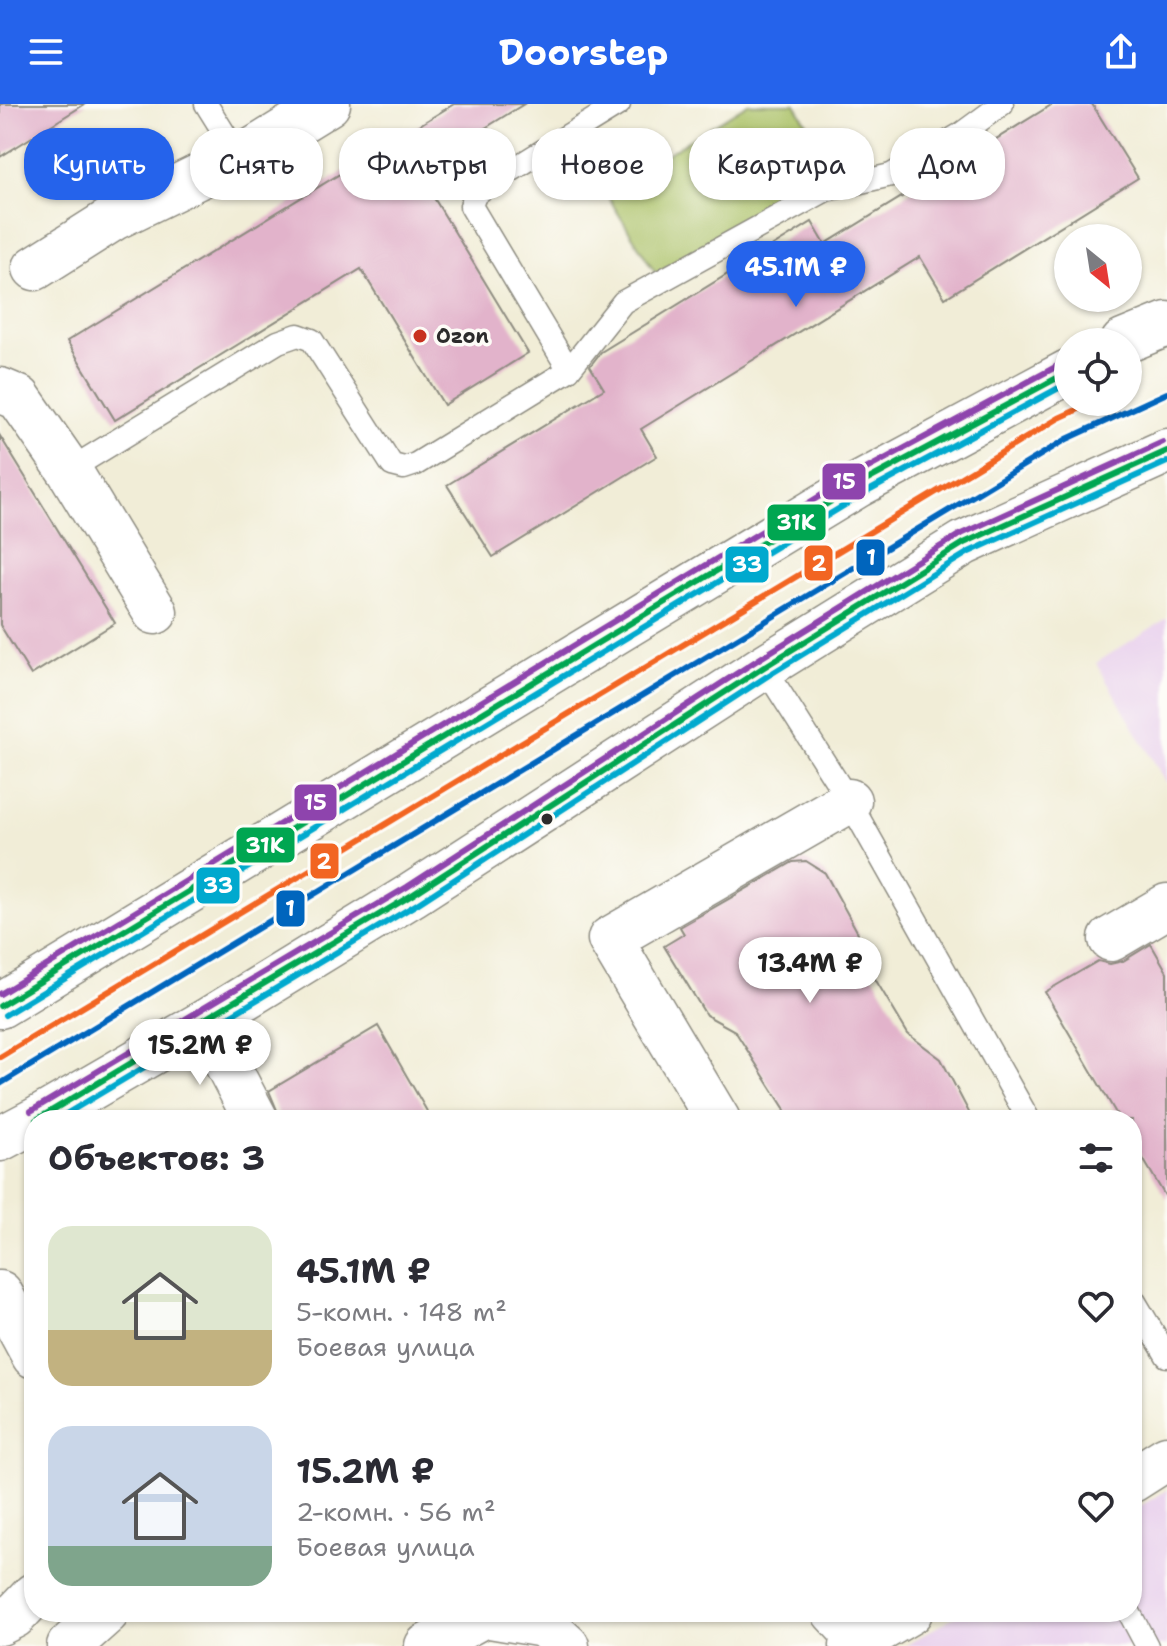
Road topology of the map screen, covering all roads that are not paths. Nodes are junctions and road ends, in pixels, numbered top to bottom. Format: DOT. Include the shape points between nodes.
graph roads {
  1 [pos="206,104"];
  2 [pos="328,104"];
  3 [pos="619,104"];
  4 [pos="1002,104"];
  5 [pos="221,128"];
  6 [pos="288,128"];
  7 [pos="190,181"];
  8 [pos="35,268"];
  9 [pos="1167,324"];
  10 [pos="1142,334"];
  11 [pos="569,370"];
  12 [pos="1054,380"];
  13 [pos="0,390"];
  14 [pos="1167,451"];
  15 [pos="69,470"];
  16 [pos="155,612"];
  17 [pos="764,667"];
  18 [pos="849,801"];
  19 [pos="1167,906"];
  20 [pos="1111,939"];
  21 [pos="0,1006"];
  22 [pos="205,1022"];
  23 [pos="54,1110"];
  24 [pos="251,1110"];
  25 [pos="712,1110"];
  26 [pos="1023,1110"];
  27 [pos="24,1127"];
  28 [pos="0,1139"];
  29 [pos="0,1293"];
  30 [pos="1142,1314"];
  31 [pos="24,1337"];
  32 [pos="1167,1356"];
  33 [pos="1167,1458"];
  34 [pos="1142,1474"];
  35 [pos="24,1606"];
  36 [pos="96,1622"];
  37 [pos="471,1622"];
  38 [pos="526,1622"];
  39 [pos="881,1622"];
  40 [pos="1134,1622"];
  41 [pos="0,1623"];
  42 [pos="849,1633"];
  43 [pos="69,1646"];
  44 [pos="427,1646"];
  45 [pos="567,1646"];
  46 [pos="1147,1646"];
  1 -- 5 [label="lane"];
  2 -- 6 [label="main road"];
  3 -- 11 [label="lane" via="486,186 471,206"];
  4 -- 11 [label="lane" via="891,175 826,190 623,302"];
  7 -- 8 [label="main road" via="114,218"];
  9 -- 10 [label="main road"];
  11 -- 15 [label="lane" via="404,468 385,457 312,340 298,335 278,342"];
  12 -- 21 [label="main road" via="858,485"];
  13 -- 15 [label="main road" via="19,398"];
  14 -- 17 [label="main road" via="964,543"];
  15 -- 16 [label="main road"];
  17 -- 18 [label="lane"];
  17 -- 22 [label="main road"];
  18 -- 25 [label="main road" via="610,939"];
  18 -- 26 [label="lane"];
  19 -- 20 [label="main road"];
  22 -- 23 [label="main road"];
  22 -- 24 [label="main road"];
  27 -- 28 [label="main road"];
  29 -- 31 [label="main road"];
  30 -- 32 [label="lane"];
  33 -- 34 [label="main road"];
  35 -- 41 [label="main road"];
  36 -- 43 [label="main road"];
  37 -- 44 [label="main road"];
  38 -- 45 [label="main road" via="544,1625"];
  39 -- 42 [label="main road"];
  40 -- 46 [label="lane"];
}
